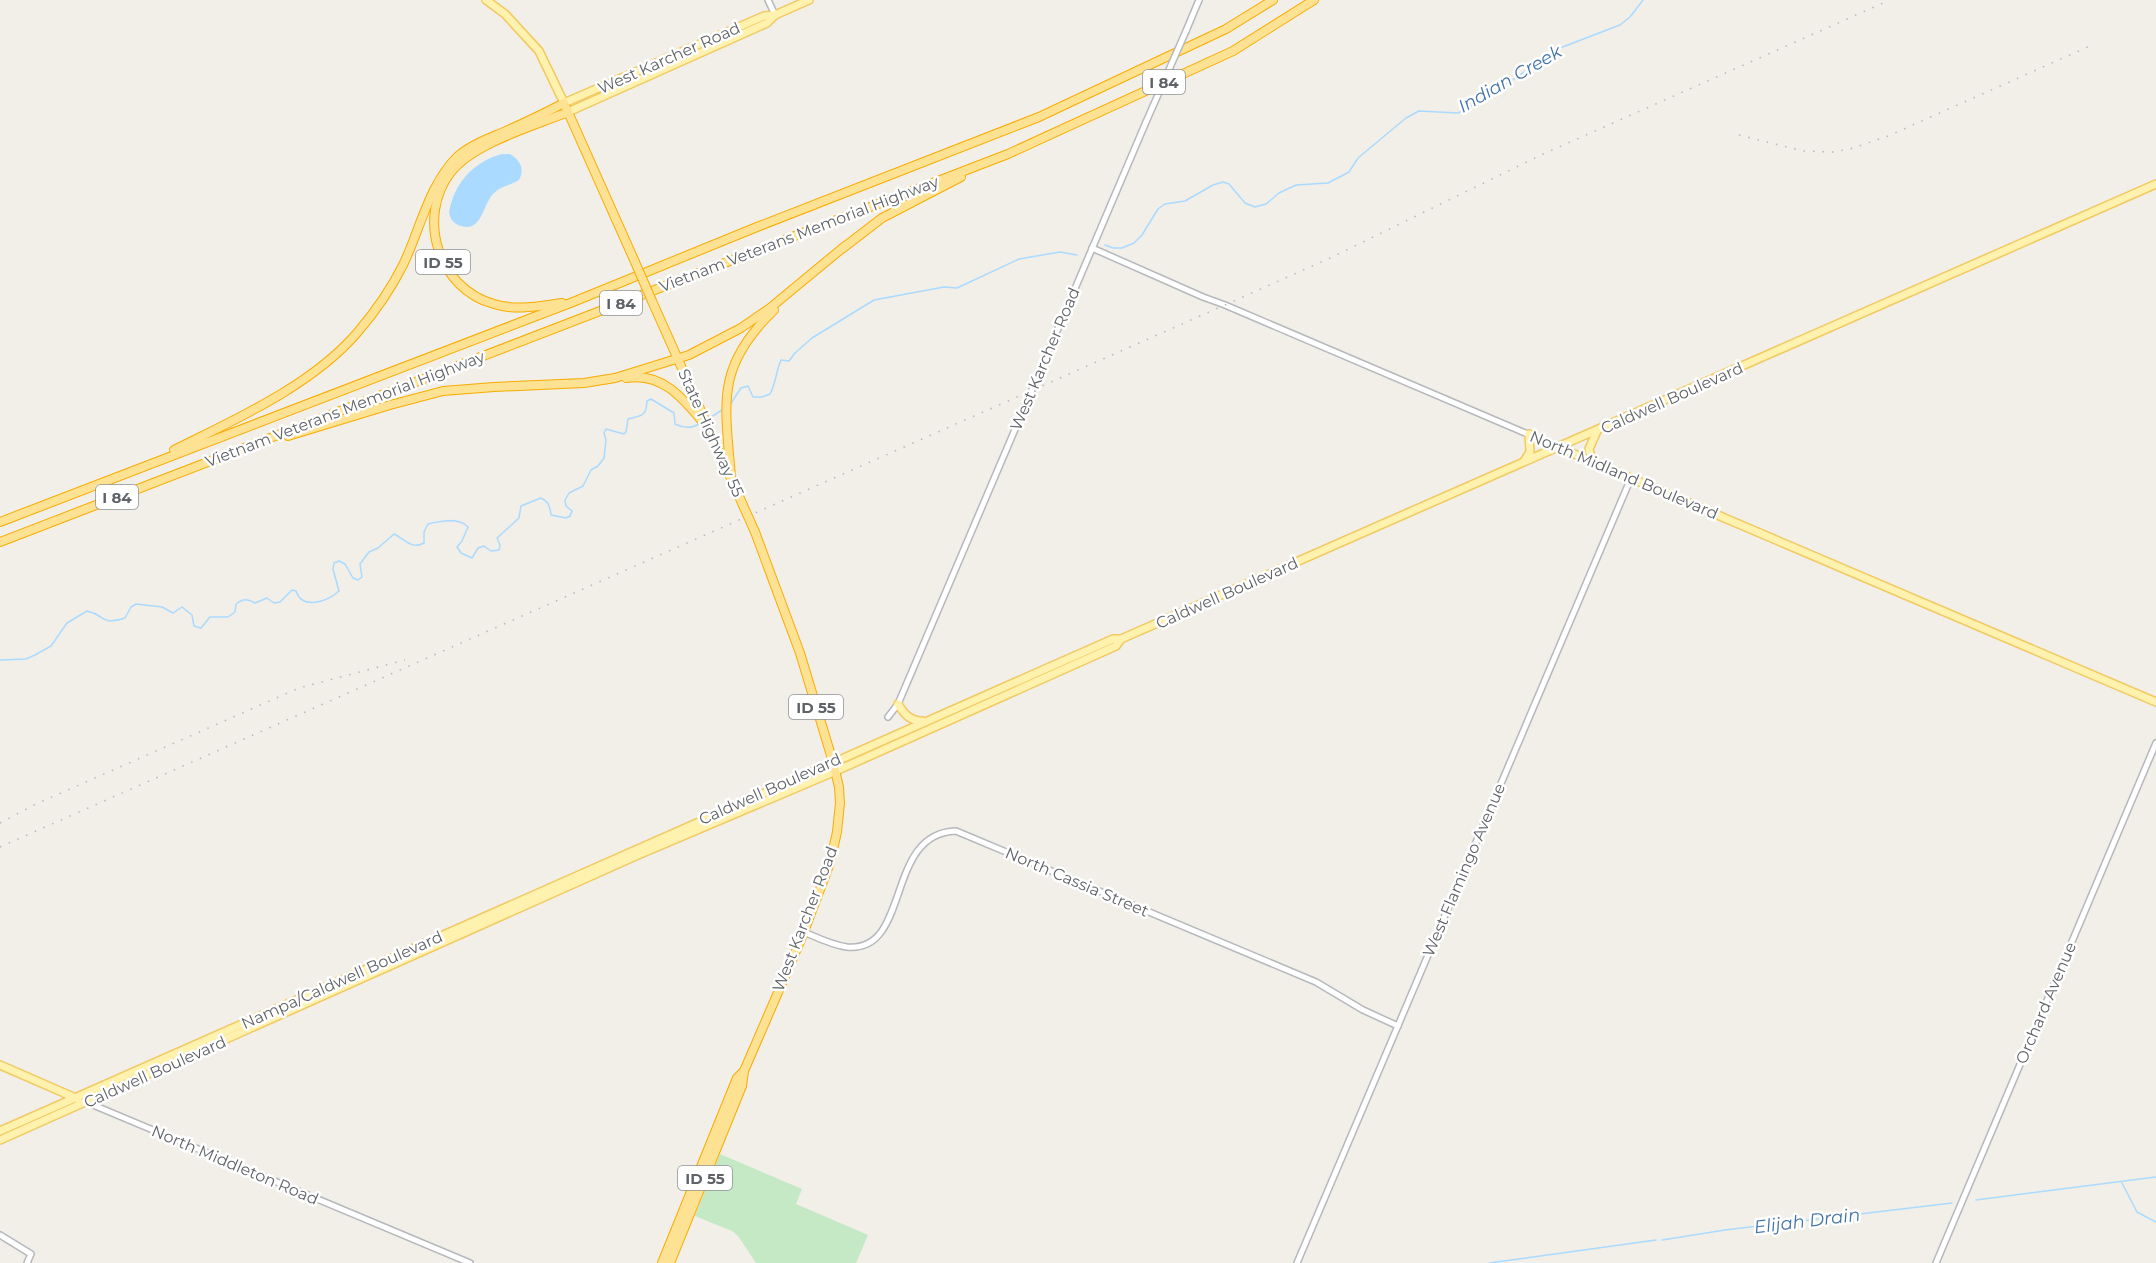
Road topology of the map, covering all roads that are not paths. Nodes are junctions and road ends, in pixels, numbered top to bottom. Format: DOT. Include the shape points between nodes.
graph roads {
  1 [pos="486,0"];
  2 [pos="768,0"];
  3 [pos="809,0"];
  4 [pos="1198,0"];
  5 [pos="1273,0"];
  6 [pos="1314,0"];
  7 [pos="775,15"];
  8 [pos="694,47"];
  9 [pos="661,70"];
  10 [pos="564,104"];
  11 [pos="568,112"];
  12 [pos="1008,154"];
  13 [pos="2156,184"];
  14 [pos="845,246"];
  15 [pos="1092,249"];
  16 [pos="573,302"];
  17 [pos="677,358"];
  18 [pos="523,386"];
  19 [pos="708,429"];
  20 [pos="1597,431"];
  21 [pos="1529,434"];
  22 [pos="1558,447"];
  23 [pos="235,452"];
  24 [pos="1592,461"];
  25 [pos="1524,462"];
  26 [pos="138,468"];
  27 [pos="730,477"];
  28 [pos="1631,478"];
  29 [pos="0,522"];
  30 [pos="0,542"];
  31 [pos="1121,639"];
  32 [pos="2156,702"];
  33 [pos="898,704"];
  34 [pos="888,717"];
  35 [pos="928,721"];
  36 [pos="2156,743"];
  37 [pos="833,762"];
  38 [pos="836,771"];
  39 [pos="685,830"];
  40 [pos="804,932"];
  41 [pos="342,988"];
  42 [pos="1398,1026"];
  43 [pos="0,1065"];
  44 [pos="744,1071"];
  45 [pos="76,1098"];
  46 [pos="86,1102"];
  47 [pos="0,1131"];
  48 [pos="0,1140"];
  49 [pos="0,1235"];
  50 [pos="27,1263"];
  51 [pos="470,1263"];
  52 [pos="662,1263"];
  53 [pos="670,1263"];
  54 [pos="1297,1263"];
  55 [pos="1936,1263"];
  1 -- 10 [label="main road" via="505,14 539,51"];
  2 -- 7 [label="street"];
  3 -- 7 [label="main road, West Karcher Road"];
  4 -- 15 [label="street, West Karcher Road, bridge"];
  5 -- 16 [label="highway, Vietnam Veterans Memorial Highway / I 84" via="1226,29 1039,117"];
  6 -- 12 [label="highway, Vietnam Veterans Memorial Highway / I 84" via="1233,51"];
  7 -- 8 [label="main road, West Karcher Road" via="764,16"];
  7 -- 9 [label="main road, West Karcher Road" via="767,23"];
  8 -- 9 [label="main road"];
  8 -- 10 [label="main road, West Karcher Road"];
  9 -- 11 [label="main road, West Karcher Road"];
  10 -- 11 [label="highway"];
  10 -- 26 [label="highway" via="475,144 458,156 440,180 403,266 385,297 325,364 230,422"];
  11 -- 16 [label="highway, ID 55" via="479,149 463,160 444,184 434,219 436,244 446,268 479,298 519,308"];
  11 -- 17 [label="highway, State Highway 55 / ID 55, bridge"];
  12 -- 14 [label="highway, ID 55" via="923,195"];
  12 -- 23 [label="highway, Vietnam Veterans Memorial Highway / I 84"];
  13 -- 20 [label="main road, Caldwell Boulevard"];
  14 -- 17 [label="highway" via="741,328"];
  14 -- 27 [label="highway, ID 55" via="756,329 733,366 725,404"];
  15 -- 21 [label="street, North Midland Boulevard"];
  15 -- 33 [label="street, West Karcher Road"];
  16 -- 26 [label="highway, I 84"];
  17 -- 18 [label="highway" via="615,378"];
  17 -- 19 [label="highway, State Highway 55 / ID 55"];
  18 -- 19 [label="highway" via="584,385 630,377 656,380 678,393"];
  18 -- 23 [label="highway" via="443,391"];
  19 -- 27 [label="highway, State Highway 55 / ID 55"];
  20 -- 22 [label="main road, Caldwell Boulevard"];
  20 -- 24 [label="main road" via="1589,445"];
  21 -- 22 [label="street, North Midland Boulevard"];
  21 -- 25 [label="main road" via="1530,453"];
  22 -- 24 [label="main road, North Midland Boulevard"];
  22 -- 25 [label="main road, Caldwell Boulevard"];
  23 -- 30 [label="highway, Vietnam Veterans Memorial Highway / I 84"];
  24 -- 28 [label="main road, North Midland Boulevard"];
  25 -- 31 [label="main road, Caldwell Boulevard"];
  26 -- 29 [label="highway, I 84"];
  27 -- 37 [label="highway, State Highway 55 / ID 55, bridge" via="800,653"];
  28 -- 32 [label="main road, North Midland Boulevard"];
  28 -- 42 [label="street, West Flamingo Avenue"];
  31 -- 35 [label="main road, Caldwell Boulevard" via="1113,639"];
  31 -- 38 [label="main road, Caldwell Boulevard" via="1116,646"];
  33 -- 34 [label="street, West Karcher Road"];
  33 -- 35 [label="main road" via="915,721"];
  35 -- 37 [label="main road, Caldwell Boulevard"];
  36 -- 55 [label="street, Orchard Avenue"];
  37 -- 38 [label="highway, West Karcher Road / ID 55"];
  37 -- 39 [label="main road, Caldwell Boulevard"];
  38 -- 39 [label="main road, Caldwell Boulevard"];
  38 -- 40 [label="highway, West Karcher Road / ID 55" via="840,803 837,832 830,863"];
  39 -- 41 [label="main road, Nampa/Caldwell Boulevard"];
  39 -- 45 [label="main road, Nampa/Caldwell Boulevard"];
  40 -- 42 [label="street, North Cassia Street" via="849,947 870,942 886,924 919,848 932,836 957,831 1316,982"];
  40 -- 44 [label="highway, West Karcher Road / ID 55"];
  41 -- 46 [label="main road, Caldwell Boulevard"];
  42 -- 54 [label="street, West Flamingo Avenue"];
  43 -- 45 [label="main road, North Middleton Road"];
  44 -- 52 [label="highway, West Karcher Road / ID 55" via="737,1078"];
  44 -- 53 [label="highway, West Karcher Road / ID 55" via="740,1092"];
  45 -- 46 [label="main road, North Middleton Road"];
  45 -- 47 [label="main road, Nampa/Caldwell Boulevard"];
  46 -- 48 [label="main road, Caldwell Boulevard"];
  46 -- 51 [label="street, North Middleton Road"];
  49 -- 50 [label="street" via="31,1254"];
}
